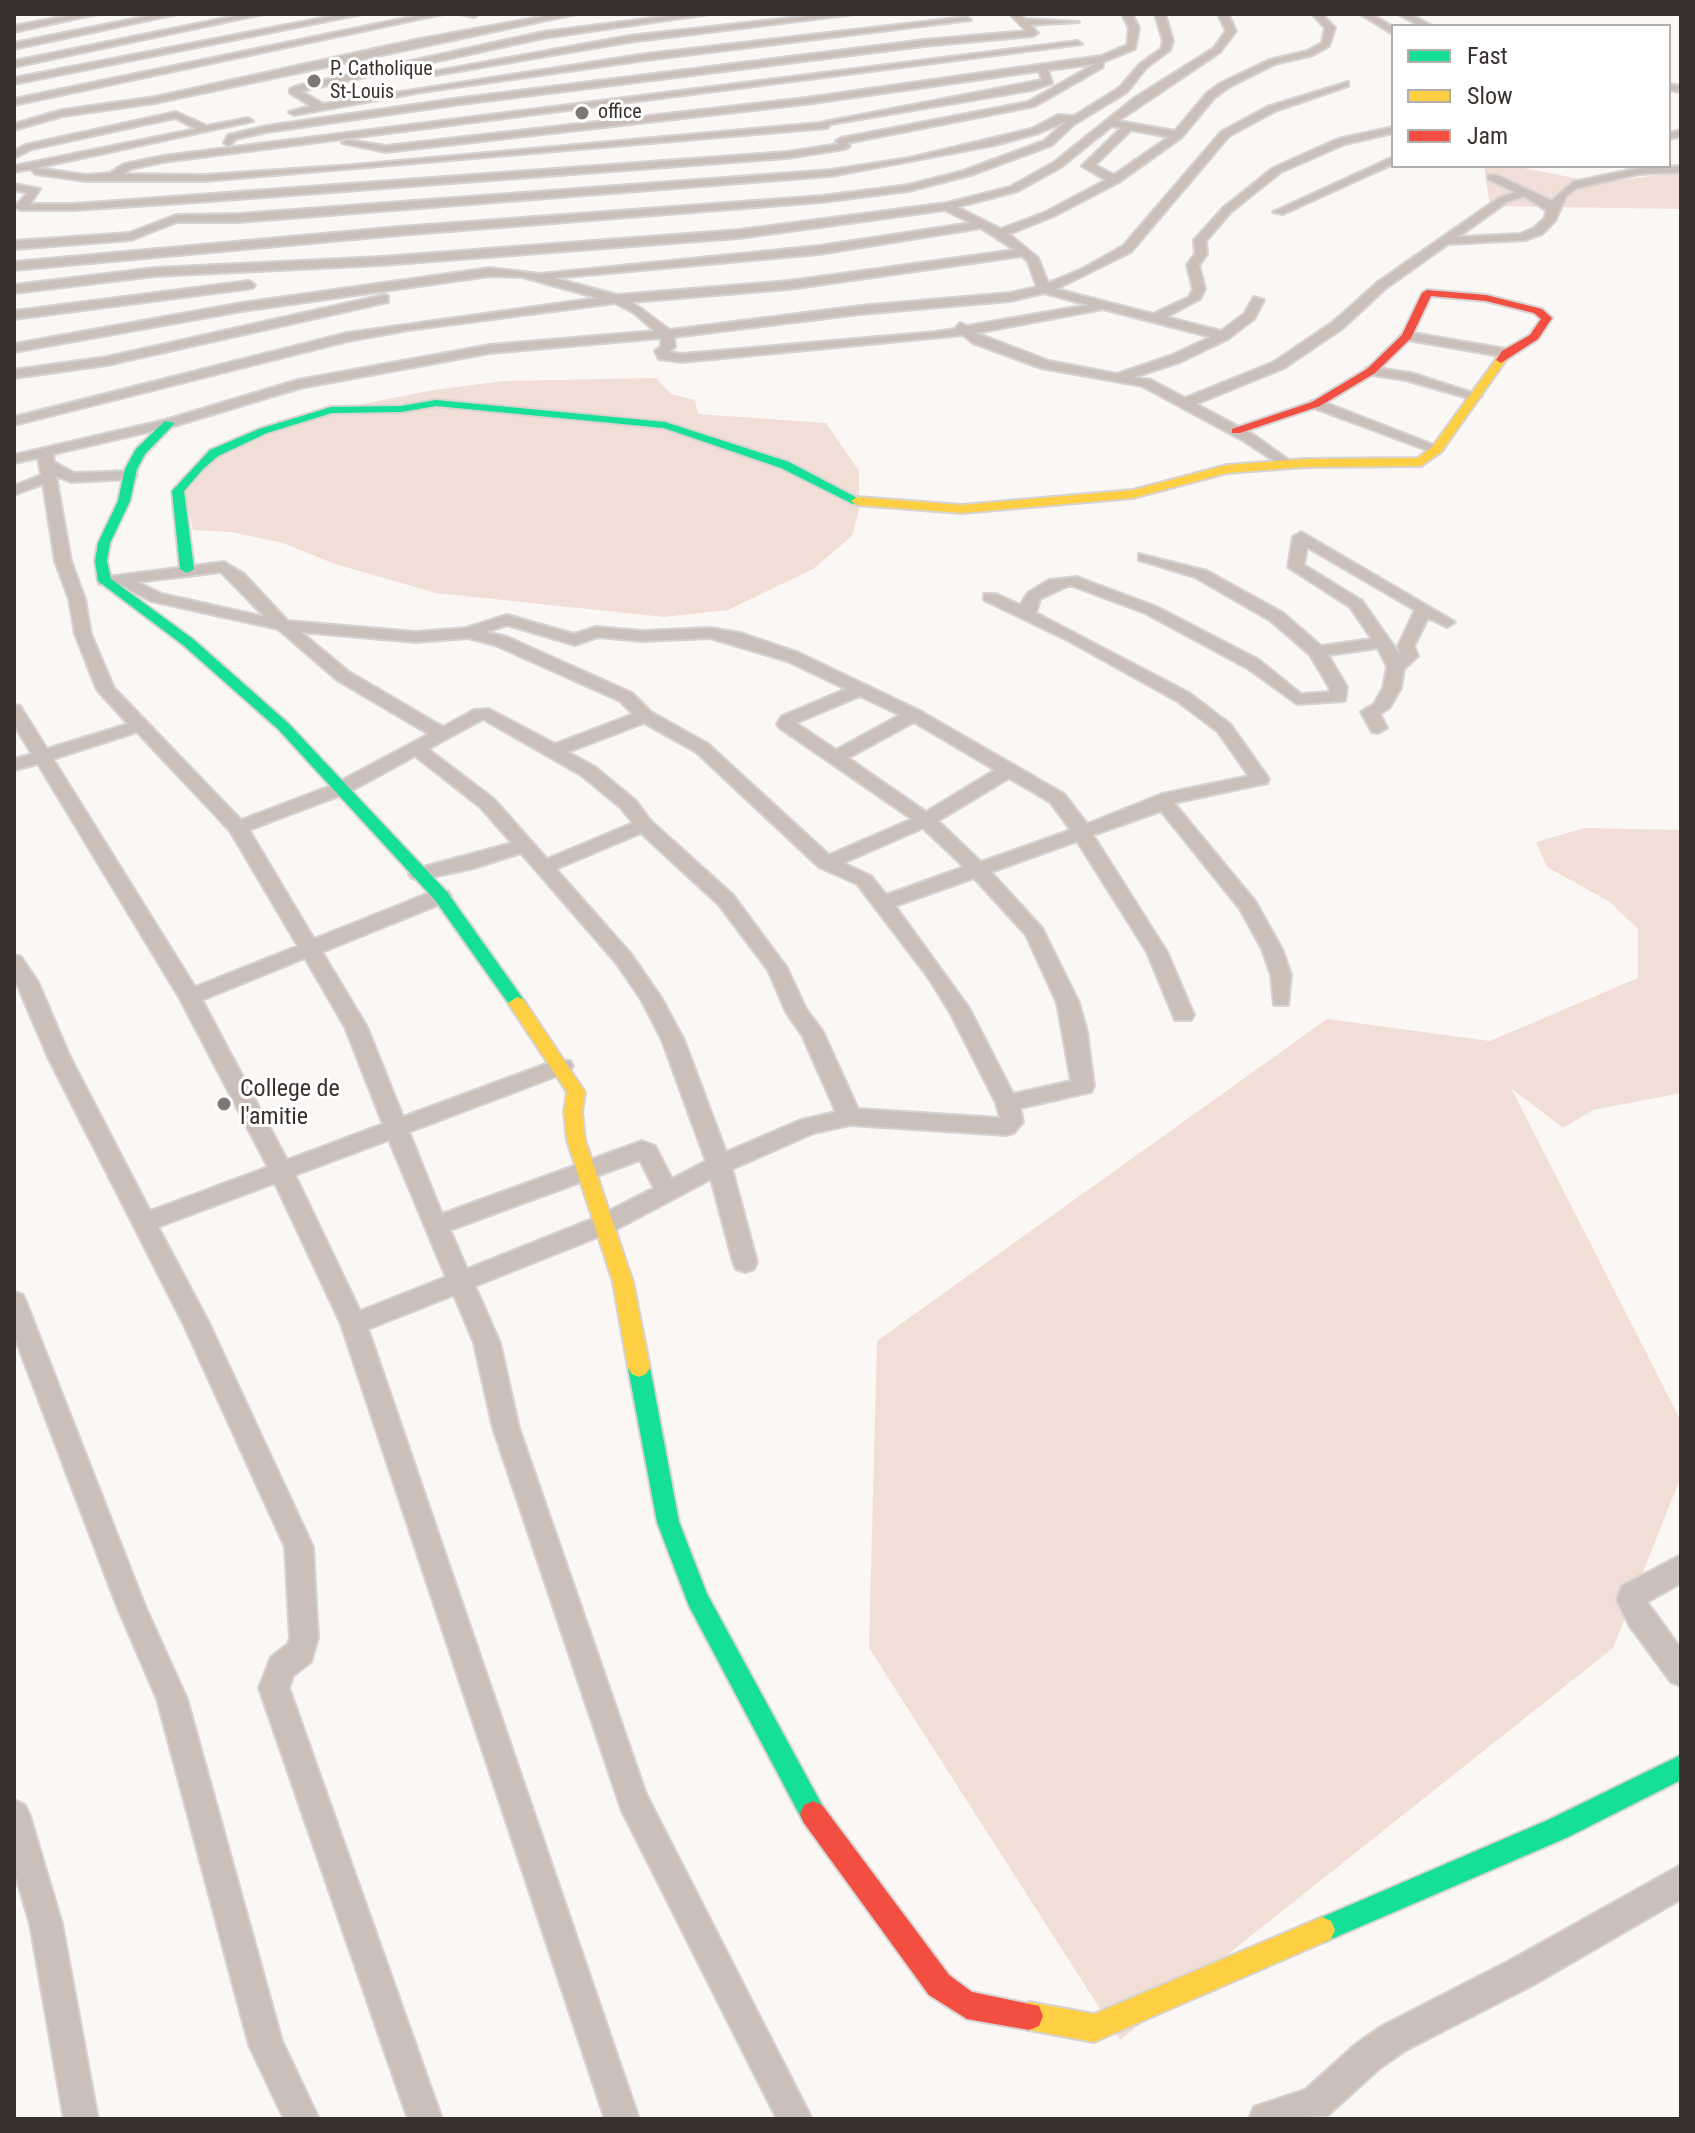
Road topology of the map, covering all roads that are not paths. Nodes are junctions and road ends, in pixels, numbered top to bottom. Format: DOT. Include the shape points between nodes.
graph roads {
  1 [pos="92,14"];
  2 [pos="172,14"];
  3 [pos="258,14"];
  4 [pos="357,14"];
  5 [pos="438,14"];
  6 [pos="465,14"];
  7 [pos="474,14"];
  8 [pos="571,14"];
  9 [pos="705,14"];
  10 [pos="735,14"];
  11 [pos="850,14"];
  12 [pos="1223,14"];
  13 [pos="1317,14"];
  14 [pos="1365,14"];
  15 [pos="1403,14"];
  16 [pos="550,16"];
  17 [pos="1124,16"];
  18 [pos="963,17"];
  19 [pos="1018,18"];
  20 [pos="1073,18"];
  21 [pos="1163,19"];
  22 [pos="880,21"];
  23 [pos="398,24"];
  24 [pos="1423,24"];
  25 [pos="749,27"];
  26 [pos="284,28"];
  27 [pos="891,28"];
  28 [pos="14,29"];
  29 [pos="1391,30"];
  30 [pos="56,38"];
  31 [pos="983,38"];
  32 [pos="307,41"];
  33 [pos="429,41"];
  34 [pos="210,42"];
  35 [pos="764,43"];
  36 [pos="14,46"];
  37 [pos="585,47"];
  38 [pos="80,49"];
  39 [pos="884,52"];
  40 [pos="1079,52"];
  41 [pos="248,53"];
  42 [pos="338,60"];
  43 [pos="1097,60"];
  44 [pos="17,61"];
  45 [pos="779,61"];
  46 [pos="604,64"];
  47 [pos="894,67"];
  48 [pos="1041,67"];
  49 [pos="353,76"];
  50 [pos="794,80"];
  51 [pos="14,81"];
  52 [pos="1344,84"];
  53 [pos="589,86"];
  54 [pos="155,100"];
  55 [pos="806,101"];
  56 [pos="1037,101"];
  57 [pos="14,102"];
  58 [pos="598,103"];
  59 [pos="321,107"];
  60 [pos="413,109"];
  61 [pos="176,115"];
  62 [pos="1078,120"];
  63 [pos="1110,123"];
  64 [pos="826,124"];
  65 [pos="1129,126"];
  66 [pos="14,127"];
  67 [pos="421,127"];
  68 [pos="205,129"];
  69 [pos="1391,130"];
  70 [pos="1178,135"];
  71 [pos="331,138"];
  72 [pos="14,144"];
  73 [pos="843,144"];
  74 [pos="29,147"];
  75 [pos="876,148"];
  76 [pos="386,149"];
  77 [pos="234,150"];
  78 [pos="211,153"];
  79 [pos="14,155"];
  80 [pos="1391,161"];
  81 [pos="388,165"];
  82 [pos="353,168"];
  83 [pos="1647,168"];
  84 [pos="14,169"];
  85 [pos="868,169"];
  86 [pos="1681,169"];
  87 [pos="1639,171"];
  88 [pos="115,176"];
  89 [pos="1492,177"];
  90 [pos="204,178"];
  91 [pos="1115,180"];
  92 [pos="356,186"];
  93 [pos="14,187"];
  94 [pos="1525,192"];
  95 [pos="198,199"];
  96 [pos="947,206"];
  97 [pos="366,209"];
  98 [pos="1552,210"];
  99 [pos="1279,212"];
  100 [pos="300,213"];
  101 [pos="176,219"];
  102 [pos="194,220"];
  103 [pos="984,224"];
  104 [pos="399,231"];
  105 [pos="14,232"];
  106 [pos="1000,233"];
  107 [pos="131,236"];
  108 [pos="14,245"];
  109 [pos="1441,245"];
  110 [pos="192,250"];
  111 [pos="498,251"];
  112 [pos="1025,252"];
  113 [pos="63,263"];
  114 [pos="14,266"];
  115 [pos="155,272"];
  116 [pos="536,276"];
  117 [pos="249,285"];
  118 [pos="14,289"];
  119 [pos="1045,289"];
  120 [pos="617,299"];
  121 [pos="1258,300"];
  122 [pos="1101,306"];
  123 [pos="919,307"];
  124 [pos="14,315"];
  125 [pos="1153,319"];
  126 [pos="161,322"];
  127 [pos="967,330"];
  128 [pos="100,334"];
  129 [pos="667,334"];
  130 [pos="1223,336"];
  131 [pos="1407,336"];
  132 [pos="919,337"];
  133 [pos="176,344"];
  134 [pos="14,348"];
  135 [pos="1506,353"];
  136 [pos="69,368"];
  137 [pos="1371,371"];
  138 [pos="14,374"];
  139 [pos="1114,377"];
  140 [pos="1475,396"];
  141 [pos="1186,403"];
  142 [pos="1316,404"];
  143 [pos="14,421"];
  144 [pos="169,423"];
  145 [pos="1236,431"];
  146 [pos="1437,449"];
  147 [pos="14,459"];
  148 [pos="1285,464"];
  149 [pos="47,471"];
  150 [pos="130,475"];
  151 [pos="14,492"];
  152 [pos="1145,557"];
  153 [pos="187,569"];
  154 [pos="114,580"];
  155 [pos="990,597"];
  156 [pos="1423,611"];
  157 [pos="1028,614"];
  158 [pos="1447,622"];
  159 [pos="285,626"];
  160 [pos="468,633"];
  161 [pos="557,633"];
  162 [pos="1383,642"];
  163 [pos="1317,652"];
  164 [pos="524,653"];
  165 [pos="1396,667"];
  166 [pos="862,689"];
  167 [pos="14,710"];
  168 [pos="914,715"];
  169 [pos="645,716"];
  170 [pos="139,726"];
  171 [pos="1378,728"];
  172 [pos="442,734"];
  173 [pos="417,749"];
  174 [pos="556,750"];
  175 [pos="838,756"];
  176 [pos="42,757"];
  177 [pos="14,765"];
  178 [pos="1010,769"];
  179 [pos="340,789"];
  180 [pos="1164,802"];
  181 [pos="926,820"];
  182 [pos="644,825"];
  183 [pos="238,828"];
  184 [pos="1082,832"];
  185 [pos="523,846"];
  186 [pos="826,863"];
  187 [pos="544,867"];
  188 [pos="977,869"];
  189 [pos="419,874"];
  190 [pos="441,896"];
  191 [pos="883,903"];
  192 [pos="313,950"];
  193 [pos="14,962"];
  194 [pos="190,997"];
  195 [pos="1281,1000"];
  196 [pos="1183,1015"];
  197 [pos="562,1066"];
  198 [pos="1007,1103"];
  199 [pos="850,1117"];
  200 [pos="396,1126"];
  201 [pos="719,1165"];
  202 [pos="585,1171"];
  203 [pos="282,1172"];
  204 [pos="667,1191"];
  205 [pos="145,1222"];
  206 [pos="605,1224"];
  207 [pos="435,1226"];
  208 [pos="745,1262"];
  209 [pos="462,1282"];
  210 [pos="14,1302"];
  211 [pos="354,1324"];
  212 [pos="1681,1568"];
  213 [pos="1681,1672"];
  214 [pos="1681,1767"];
  215 [pos="14,1816"];
  216 [pos="1681,1881"];
  217 [pos="81,2119"];
  218 [pos="302,2119"];
  219 [pos="425,2119"];
  220 [pos="622,2119"];
  221 [pos="795,2119"];
  222 [pos="1266,2119"];
  1 -- 28 [label="street"];
  2 -- 30 [label="street"];
  3 -- 38 [label="street"];
  4 -- 26 [label="street"];
  5 -- 23 [label="street"];
  6 -- 7 [label="street"];
  8 -- 16 [label="street"];
  9 -- 49 [label="street" via="543,35"];
  10 -- 25 [label="street"];
  11 -- 25 [label="street"];
  12 -- 63 [label="street" via="1231,31 1217,50"];
  13 -- 70 [label="street" via="1330,28 1326,44 1225,85"];
  14 -- 29 [label="street"];
  15 -- 24 [label="street"];
  16 -- 33 [label="street"];
  17 -- 21 [label="street"];
  17 -- 43 [label="street" via="1134,28 1132,47"];
  18 -- 27 [label="street"];
  18 -- 31 [label="street"];
  19 -- 20 [label="street"];
  19 -- 31 [label="street" via="1033,33"];
  20 -- 40 [label="street"];
  21 -- 62 [label="street" via="1165,50 1123,90"];
  22 -- 27 [label="street"];
  23 -- 32 [label="street"];
  23 -- 33 [label="street"];
  25 -- 35 [label="street"];
  25 -- 37 [label="street"];
  26 -- 32 [label="street"];
  26 -- 34 [label="street"];
  27 -- 35 [label="street"];
  30 -- 36 [label="street"];
  30 -- 38 [label="street"];
  31 -- 39 [label="street"];
  32 -- 41 [label="street"];
  32 -- 42 [label="street"];
  33 -- 42 [label="street"];
  34 -- 41 [label="street"];
  34 -- 51 [label="street"];
  35 -- 45 [label="street"];
  35 -- 46 [label="street"];
  37 -- 46 [label="street"];
  37 -- 49 [label="street" via="366,82"];
  38 -- 44 [label="street"];
  39 -- 45 [label="street"];
  39 -- 47 [label="street"];
  40 -- 43 [label="street"];
  40 -- 47 [label="street"];
  40 -- 48 [label="street"];
  41 -- 57 [label="street"];
  42 -- 54 [label="street"];
  43 -- 56 [label="street" via="1100,65"];
  45 -- 50 [label="street"];
  45 -- 53 [label="street"];
  46 -- 59 [label="street"];
  47 -- 50 [label="street"];
  48 -- 55 [label="street"];
  48 -- 64 [label="street" via="1048,81 1039,85"];
  49 -- 59 [label="street" via="295,90"];
  50 -- 55 [label="street"];
  50 -- 58 [label="street"];
  52 -- 119 [label="street" via="1271,109 1225,134 1127,249"];
  53 -- 58 [label="street" via="587,93"];
  53 -- 60 [label="street"];
  54 -- 61 [label="street"];
  54 -- 66 [label="street" via="62,113"];
  55 -- 64 [label="street"];
  55 -- 76 [label="street"];
  56 -- 73 [label="street"];
  56 -- 75 [label="street" via="1057,109"];
  58 -- 67 [label="street"];
  59 -- 68 [label="street"];
  60 -- 67 [label="street"];
  60 -- 77 [label="street" via="255,132 229,140"];
  61 -- 68 [label="street"];
  61 -- 74 [label="street"];
  62 -- 85 [label="street" via="1062,117 1024,135"];
  62 -- 104 [label="street" via="1046,144 1004,161 894,191"];
  63 -- 65 [label="street"];
  63 -- 96 [label="street" via="1057,165 1014,189"];
  64 -- 73 [label="street"];
  64 -- 81 [label="street"];
  65 -- 70 [label="street"];
  65 -- 91 [label="street" via="1088,166"];
  67 -- 71 [label="street"];
  68 -- 84 [label="street"];
  69 -- 125 [label="street" via="1342,141 1277,170 1227,210 1200,240 1201,254 1193,265 1199,289 1194,299"];
  70 -- 91 [label="street"];
  71 -- 76 [label="street"];
  71 -- 77 [label="street"];
  72 -- 74 [label="street"];
  73 -- 85 [label="street"];
  73 -- 92 [label="street" via="787,155"];
  74 -- 79 [label="street"];
  76 -- 81 [label="street"];
  77 -- 78 [label="street"];
  78 -- 88 [label="street" via="133,164"];
  78 -- 90 [label="street"];
  80 -- 99 [label="street"];
  81 -- 82 [label="street"];
  82 -- 90 [label="street"];
  82 -- 92 [label="street"];
  83 -- 87 [label="street"];
  84 -- 88 [label="street" via="86,178"];
  85 -- 97 [label="street"];
  86 -- 87 [label="street"];
  87 -- 98 [label="street" via="1573,185"];
  88 -- 90 [label="street"];
  89 -- 94 [label="street"];
  90 -- 95 [label="street"];
  91 -- 106 [label="street"];
  92 -- 95 [label="street"];
  92 -- 97 [label="street"];
  93 -- 95 [label="street" via="36,191 20,209"];
  94 -- 98 [label="street"];
  94 -- 109 [label="street" via="1503,200"];
  95 -- 102 [label="street"];
  96 -- 103 [label="street"];
  96 -- 111 [label="street" via="739,234"];
  97 -- 100 [label="street"];
  98 -- 109 [label="street" via="1551,219 1538,231 1521,237 1453,239"];
  100 -- 102 [label="street"];
  100 -- 104 [label="street"];
  101 -- 102 [label="street"];
  101 -- 105 [label="street"];
  101 -- 107 [label="street"];
  102 -- 110 [label="street"];
  103 -- 106 [label="street"];
  103 -- 116 [label="street" via="819,250"];
  104 -- 110 [label="street"];
  104 -- 111 [label="street"];
  106 -- 112 [label="street"];
  107 -- 108 [label="street"];
  107 -- 113 [label="street"];
  109 -- 141 [label="street" via="1279,365"];
  110 -- 113 [label="street"];
  110 -- 115 [label="street" via="186,260"];
  111 -- 115 [label="street"];
  112 -- 119 [label="street"];
  112 -- 120 [label="street" via="789,285"];
  113 -- 114 [label="street"];
  115 -- 118 [label="street"];
  116 -- 120 [label="street"];
  116 -- 126 [label="street" via="503,271 445,276"];
  116 -- 133 [label="street" via="446,286"];
  117 -- 124 [label="street"];
  119 -- 122 [label="street"];
  119 -- 123 [label="street"];
  120 -- 129 [label="street"];
  120 -- 143 [label="street" via="353,336"];
  121 -- 130 [label="street" via="1249,316"];
  122 -- 125 [label="street"];
  122 -- 127 [label="street"];
  123 -- 127 [label="street"];
  123 -- 129 [label="street"];
  125 -- 130 [label="street"];
  126 -- 128 [label="street"];
  126 -- 133 [label="street" via="173,331"];
  127 -- 132 [label="street"];
  127 -- 139 [label="street" via="978,340 1046,365"];
  128 -- 134 [label="street"];
  128 -- 136 [label="street"];
  129 -- 132 [label="street" via="668,347 662,354 682,358"];
  129 -- 144 [label="street" via="441,358 298,384"];
  130 -- 139 [label="street" via="1175,359"];
  131 -- 135 [label="street"];
  131 -- 135 [label="street" via="1423,298 1436,292 1486,298 1544,314 1547,318 1534,337"];
  131 -- 137 [label="street"];
  132 -- 139 [label="street" via="1024,369 1088,379"];
  133 -- 136 [label="street"];
  135 -- 140 [label="street"];
  136 -- 138 [label="street"];
  137 -- 140 [label="street"];
  137 -- 142 [label="street"];
  139 -- 141 [label="street" via="1146,383"];
  140 -- 146 [label="street"];
  141 -- 145 [label="street"];
  142 -- 145 [label="street"];
  142 -- 146 [label="street"];
  144 -- 149 [label="street"];
  144 -- 150 [label="street" via="140,452"];
  145 -- 148 [label="street"];
  146 -- 148 [label="street" via="1421,462 1405,465"];
  147 -- 149 [label="street"];
  148 -- 153 [label="street" via="1215,471 1133,494 938,509 852,501 785,465 662,424 436,403 336,409 263,431 203,461 178,491"];
  149 -- 150 [label="street" via="71,478"];
  149 -- 151 [label="street"];
  149 -- 170 [label="street" via="56,531 83,634 106,690"];
  150 -- 154 [label="street" via="101,561"];
  152 -- 163 [label="street" via="1219,582 1277,617"];
  153 -- 154 [label="street"];
  153 -- 159 [label="street" via="227,569"];
  154 -- 159 [label="street" via="157,598"];
  154 -- 179 [label="street" via="283,726"];
  155 -- 157 [label="street"];
  156 -- 158 [label="street"];
  156 -- 162 [label="street" via="1301,537 1296,567 1356,604"];
  156 -- 165 [label="street" via="1406,646 1409,656"];
  157 -- 163 [label="street" via="1034,596 1071,580 1151,610 1253,664 1297,699 1335,699 1339,690"];
  157 -- 180 [label="street" via="1194,705 1224,728 1260,779"];
  159 -- 160 [label="street" via="416,637"];
  159 -- 172 [label="street" via="343,676"];
  160 -- 161 [label="street" via="507,620"];
  160 -- 164 [label="street"];
  161 -- 164 [label="street"];
  161 -- 166 [label="street" via="575,640 596,632 734,637"];
  162 -- 163 [label="street"];
  162 -- 165 [label="street"];
  164 -- 169 [label="street" via="626,697"];
  165 -- 171 [label="street" via="1392,688 1381,707 1370,712"];
  166 -- 168 [label="street"];
  166 -- 175 [label="street" via="785,722"];
  167 -- 176 [label="street"];
  168 -- 175 [label="street"];
  168 -- 178 [label="street"];
  169 -- 174 [label="street"];
  169 -- 186 [label="street" via="702,748"];
  170 -- 176 [label="street"];
  170 -- 183 [label="street"];
  172 -- 173 [label="street"];
  172 -- 174 [label="street" via="485,713"];
  173 -- 179 [label="street"];
  173 -- 185 [label="street" via="487,803"];
  174 -- 182 [label="street" via="628,804"];
  175 -- 181 [label="street"];
  176 -- 177 [label="street"];
  176 -- 194 [label="street"];
  178 -- 181 [label="street"];
  178 -- 184 [label="street" via="1057,798"];
  179 -- 183 [label="street"];
  179 -- 189 [label="street"];
  180 -- 184 [label="street"];
  180 -- 195 [label="street" via="1248,906 1272,949 1281,975"];
  181 -- 186 [label="street"];
  181 -- 188 [label="street"];
  182 -- 187 [label="street"];
  182 -- 199 [label="street" via="713,885 765,949 812,1032"];
  183 -- 192 [label="street"];
  184 -- 188 [label="street"];
  184 -- 196 [label="street" via="1157,952"];
  185 -- 187 [label="street"];
  185 -- 189 [label="street"];
  186 -- 191 [label="street" via="864,880"];
  187 -- 201 [label="street" via="624,959 651,999 673,1040"];
  188 -- 191 [label="street"];
  188 -- 198 [label="street" via="1017,909 1054,970 1076,1032 1084,1082 1080,1088"];
  189 -- 190 [label="street"];
  190 -- 192 [label="street"];
  190 -- 197 [label="street"];
  191 -- 198 [label="street" via="961,1013"];
  192 -- 194 [label="street"];
  192 -- 200 [label="street" via="356,1027"];
  193 -- 205 [label="street"];
  194 -- 203 [label="street"];
  197 -- 200 [label="street"];
  197 -- 202 [label="street" via="576,1092 573,1120"];
  198 -- 199 [label="street" via="1012,1122 1006,1127"];
  199 -- 201 [label="street" via="809,1126"];
  200 -- 203 [label="street"];
  200 -- 207 [label="street"];
  201 -- 204 [label="street"];
  201 -- 208 [label="street"];
  202 -- 204 [label="street" via="642,1150"];
  202 -- 206 [label="street"];
  202 -- 207 [label="street"];
  203 -- 205 [label="street"];
  203 -- 211 [label="street"];
  204 -- 206 [label="street"];
  205 -- 219 [label="street" via="299,1547 304,1638 301,1652 275,1676 274,1688"];
  206 -- 209 [label="street"];
  206 -- 214 [label="street" via="623,1282 668,1522 697,1598 804,1801 954,1999 1094,2028 1557,1829"];
  207 -- 209 [label="street"];
  209 -- 211 [label="street"];
  209 -- 221 [label="street" via="487,1343 506,1428 633,1800"];
  210 -- 218 [label="street" via="172,1699 266,2045"];
  211 -- 220 [label="street"];
  212 -- 213 [label="street" via="1631,1600"];
  215 -- 217 [label="street" via="46,1924"];
  216 -- 222 [label="street" via="1394,2038 1315,2104"];
}
